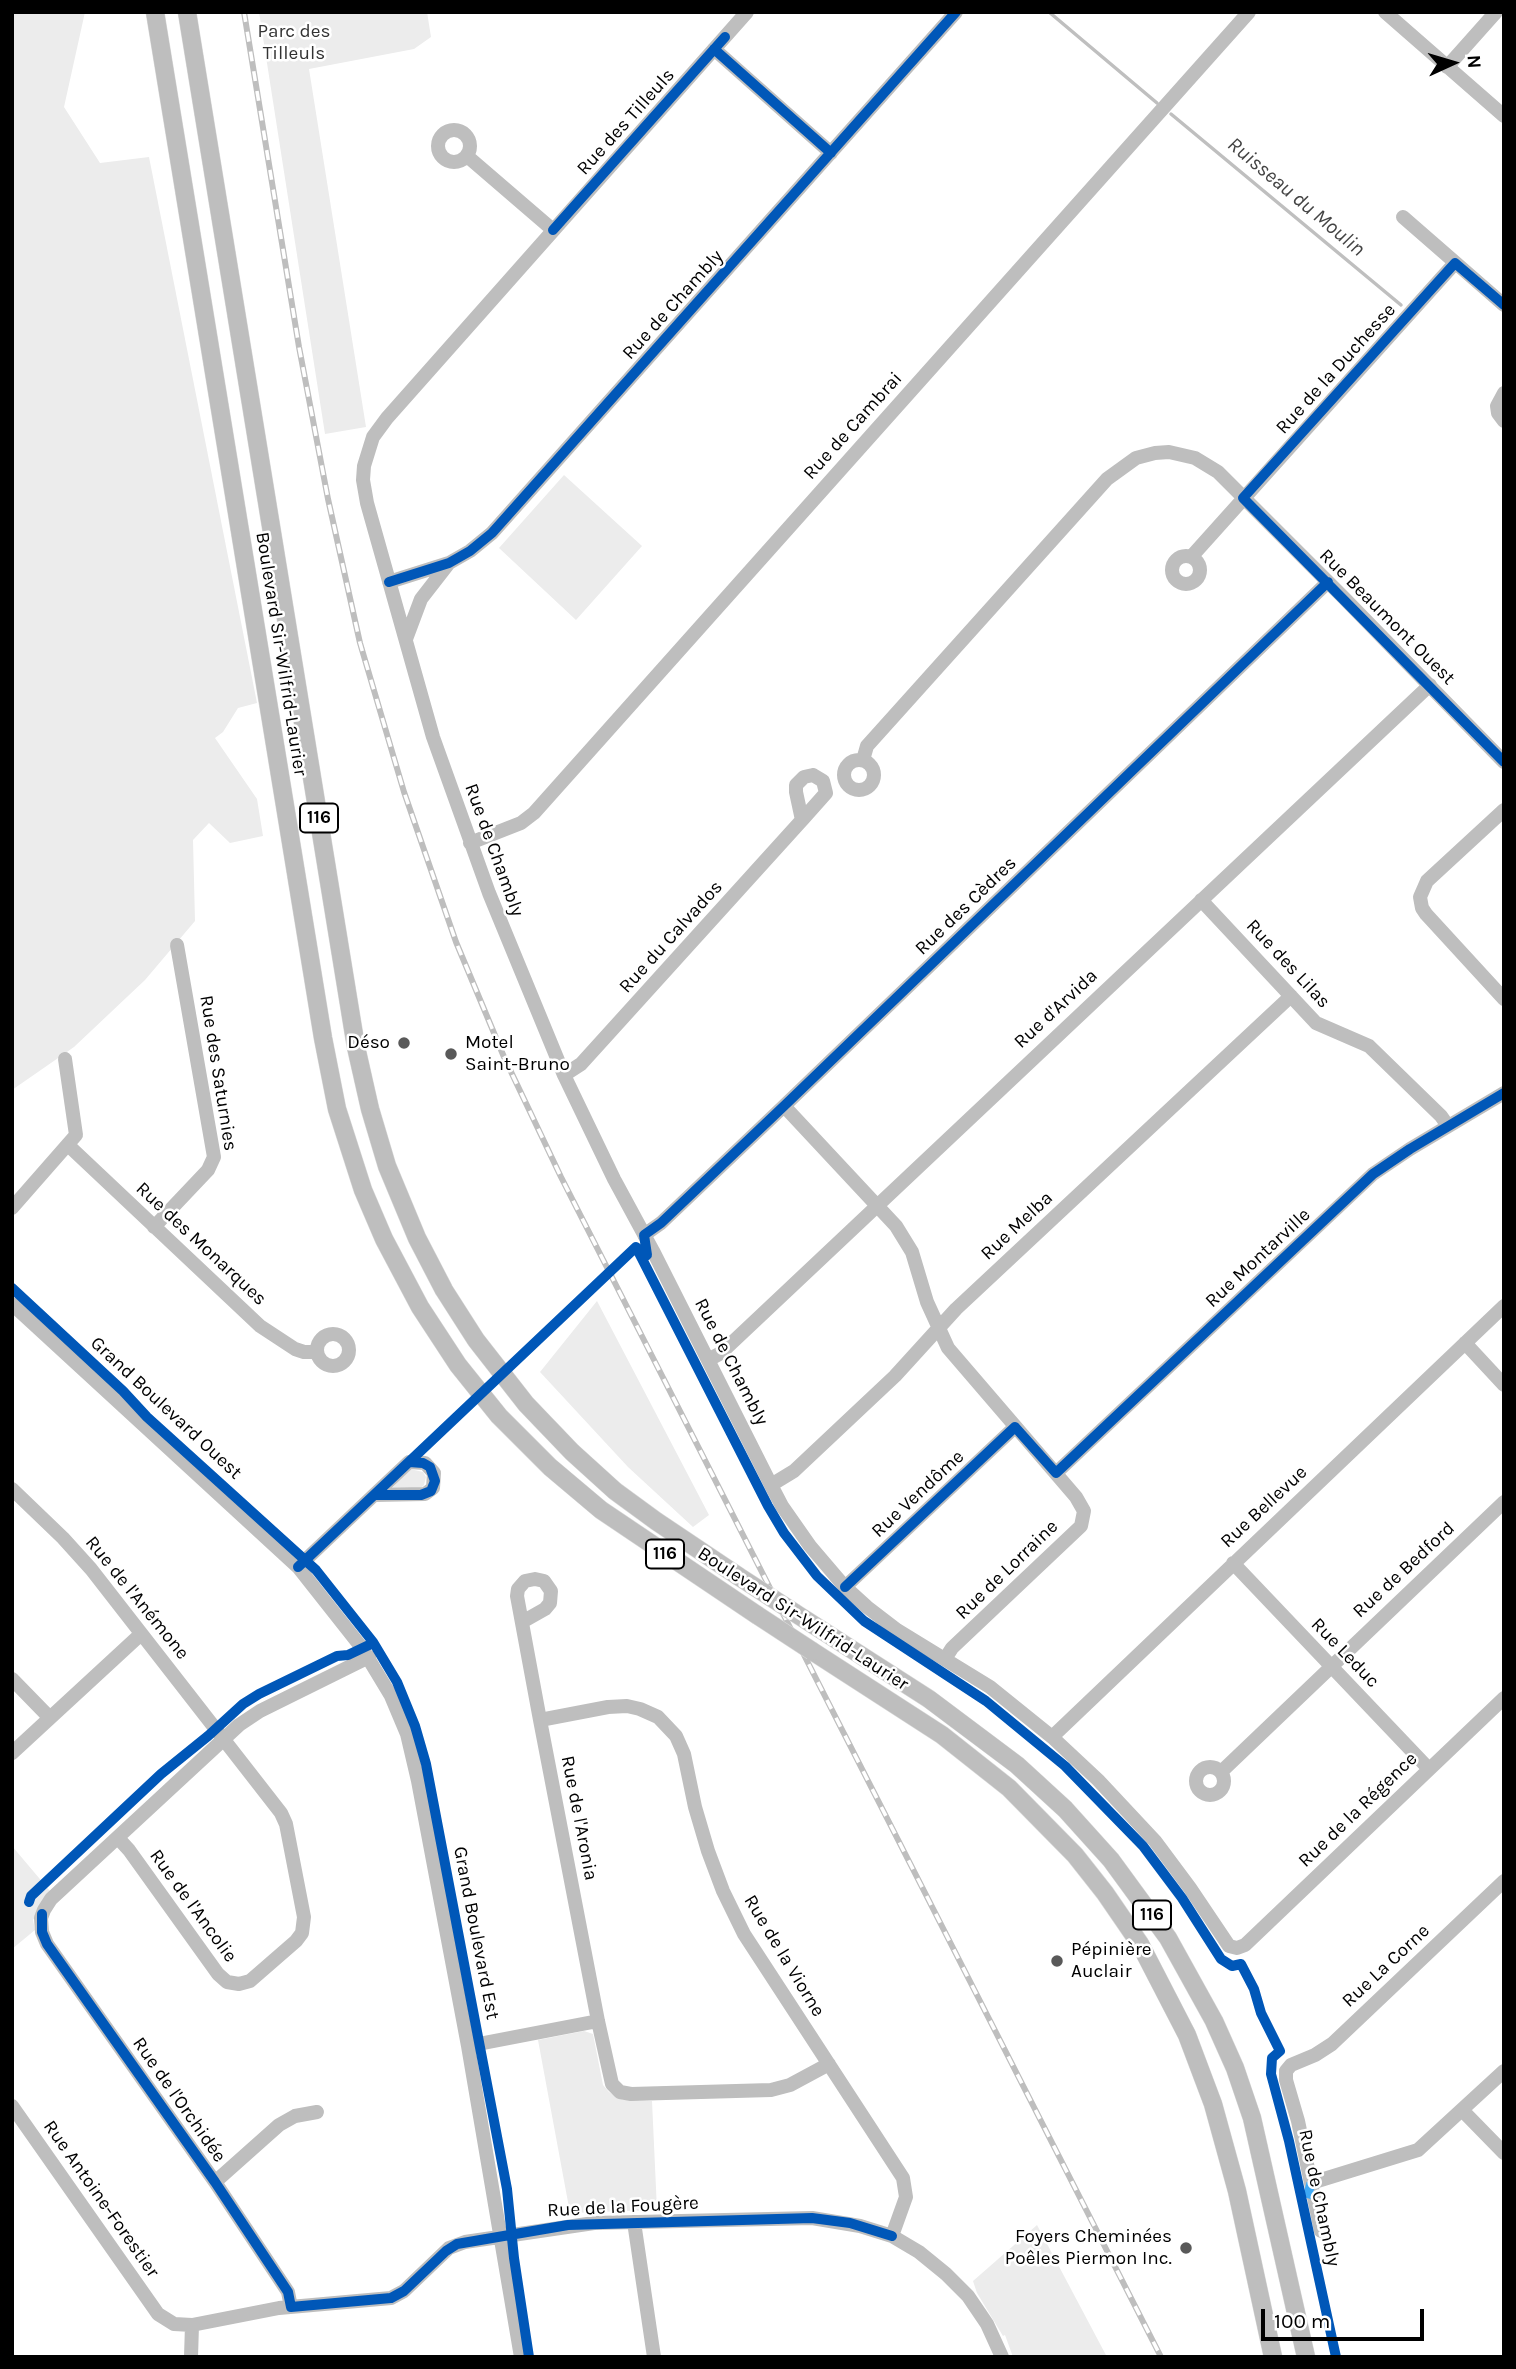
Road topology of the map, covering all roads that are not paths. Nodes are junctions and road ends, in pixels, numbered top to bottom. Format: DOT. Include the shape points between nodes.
graph roads {
  1 [pos="155,12"];
  2 [pos="187,12"];
  3 [pos="747,12"];
  4 [pos="956,12"];
  5 [pos="1249,12"];
  6 [pos="1385,12"];
  7 [pos="1496,12"];
  8 [pos="715,49"];
  9 [pos="1447,67"];
  10 [pos="1504,116"];
  11 [pos="831,153"];
  12 [pos="467,156"];
  13 [pos="1403,217"];
  14 [pos="554,230"];
  15 [pos="1455,263"];
  16 [pos="1504,305"];
  17 [pos="1504,393"];
  18 [pos="1504,421"];
  19 [pos="1244,498"];
  20 [pos="1192,556"];
  21 [pos="449,563"];
  22 [pos="389,582"];
  23 [pos="1328,582"];
  24 [pos="406,640"];
  25 [pos="1430,685"];
  26 [pos="863,760"];
  27 [pos="1504,762"];
  28 [pos="1504,810"];
  29 [pos="802,820"];
  30 [pos="470,843"];
  31 [pos="1201,900"];
  32 [pos="177,945"];
  33 [pos="1291,996"];
  34 [pos="1504,999"];
  35 [pos="65,1059"];
  36 [pos="564,1075"];
  37 [pos="1504,1093"];
  38 [pos="784,1105"];
  39 [pos="1448,1126"];
  40 [pos="69,1146"];
  41 [pos="878,1204"];
  42 [pos="12,1208"];
  43 [pos="154,1227"];
  44 [pos="644,1235"];
  45 [pos="12,1304"];
  46 [pos="1504,1306"];
  47 [pos="939,1329"];
  48 [pos="1465,1343"];
  49 [pos="316,1352"];
  50 [pos="708,1360"];
  51 [pos="1504,1385"];
  52 [pos="1015,1426"];
  53 [pos="1056,1473"];
  54 [pos="771,1485"];
  55 [pos="12,1489"];
  56 [pos="374,1495"];
  57 [pos="1504,1502"];
  58 [pos="1233,1563"];
  59 [pos="298,1567"];
  60 [pos="845,1587"];
  61 [pos="522,1622"];
  62 [pos="141,1634"];
  63 [pos="369,1657"];
  64 [pos="945,1659"];
  65 [pos="1331,1666"];
  66 [pos="12,1679"];
  67 [pos="1504,1698"];
  68 [pos="50,1718"];
  69 [pos="540,1720"];
  70 [pos="1052,1737"];
  71 [pos="224,1739"];
  72 [pos="12,1753"];
  73 [pos="1429,1769"];
  74 [pos="1221,1772"];
  75 [pos="118,1838"];
  76 [pos="1504,1881"];
  77 [pos="1237,1948"];
  78 [pos="598,2021"];
  79 [pos="468,2046"];
  80 [pos="829,2064"];
  81 [pos="1289,2068"];
  82 [pos="1504,2071"];
  83 [pos="12,2106"];
  84 [pos="1462,2110"];
  85 [pos="317,2112"];
  86 [pos="1504,2153"];
  87 [pos="215,2182"];
  88 [pos="1311,2183"];
  89 [pos="634,2222"];
  90 [pos="1321,2231"];
  91 [pos="500,2236"];
  92 [pos="892,2236"];
  93 [pos="291,2307"];
  94 [pos="158,2314"];
  95 [pos="192,2325"];
  96 [pos="191,2357"];
  97 [pos="521,2357"];
  98 [pos="654,2357"];
  99 [pos="1002,2357"];
  100 [pos="1273,2357"];
  101 [pos="1306,2357"];
  1 -- 100 [label="main road, Boulevard Sir-Wilfrid-Laurier / 116, bridge" via="321,1028 337,1109 363,1190 391,1254 454,1359 499,1416 594,1505 942,1735 1009,1788 1075,1855 1140,1944 1183,2025 1213,2104"];
  2 -- 101 [label="main road, Boulevard Sir-Wilfrid-Laurier / 116, bridge" via="355,1039 387,1166 416,1238 476,1340 526,1404 572,1452 656,1521 929,1699 1017,1765 1111,1860 1168,1938 1235,2068 1252,2118"];
  3 -- 8 [label="street, Rue des Tilleuls"];
  4 -- 11 [label="street, Rue de Chambly"];
  5 -- 30 [label="street, Rue de Cambrai" via="534,813 522,823"];
  6 -- 9 [label="street"];
  7 -- 9 [label="street"];
  8 -- 11 [label="street"];
  8 -- 14 [label="street, Rue des Tilleuls"];
  9 -- 10 [label="street"];
  11 -- 21 [label="street, Rue de Chambly" via="492,533"];
  12 -- 14 [label="street"];
  13 -- 15 [label="street"];
  14 -- 22 [label="street, Rue des Tilleuls" via="373,437 364,488"];
  15 -- 16 [label="street"];
  15 -- 19 [label="street, Rue de la Duchesse"];
  17 -- 18 [label="street" via="1497,406"];
  19 -- 20 [label="street, Rue de la Duchesse"];
  19 -- 23 [label="street, Rue Beaumont Ouest"];
  19 -- 26 [label="street, Rue Beaumont Ouest" via="1214,469 1188,455 1155,453 1124,465 867,746"];
  21 -- 22 [label="street, Rue de Chambly"];
  21 -- 24 [label="street, Rue de Chambly" via="421,599"];
  22 -- 24 [label="street, Rue de Chambly"];
  23 -- 25 [label="street, Rue Beaumont Ouest"];
  23 -- 38 [label="street, Rue des Cèdres"];
  24 -- 30 [label="street, Rue de Chambly"];
  25 -- 27 [label="street, Rue Beaumont Ouest"];
  25 -- 31 [label="street, Rue d'Arvida"];
  28 -- 34 [label="street" via="1425,883 1420,901 1426,914"];
  29 -- 36 [label="street, Rue du Calvados" via="581,1064"];
  30 -- 36 [label="street, Rue de Chambly"];
  31 -- 33 [label="street, Rue des Lilas"];
  31 -- 41 [label="street, Rue d'Arvida"];
  32 -- 43 [label="street, Rue des Saturnies" via="214,1157 208,1170"];
  33 -- 39 [label="street, Rue des Lilas" via="1320,1026 1370,1046"];
  33 -- 47 [label="street, Rue Melba"];
  35 -- 40 [label="street" via="77,1130"];
  36 -- 44 [label="street, Rue de Chambly"];
  37 -- 39 [label="street, Rue Montarville"];
  38 -- 41 [label="street, Rue de Lorraine"];
  38 -- 44 [label="street, Rue des Cèdres"];
  39 -- 53 [label="street, Rue Montarville" via="1373,1174"];
  40 -- 42 [label="street"];
  40 -- 43 [label="street, Rue des Monarques"];
  41 -- 47 [label="street, Rue de Lorraine" via="912,1252"];
  41 -- 50 [label="street, Rue d'Arvida" via="721,1353"];
  43 -- 49 [label="street, Rue des Monarques" via="268,1332 304,1352"];
  44 -- 50 [label="street, Rue de Chambly"];
  45 -- 59 [label="street, Grand Boulevard Ouest"];
  46 -- 48 [label="street, Rue Bellevue"];
  47 -- 52 [label="street, Rue de Lorraine" via="948,1348"];
  47 -- 54 [label="street, Rue Melba" via="794,1471"];
  48 -- 51 [label="street"];
  48 -- 58 [label="street, Rue Bellevue"];
  50 -- 54 [label="street, Rue de Chambly"];
  52 -- 53 [label="street, Rue de Lorraine"];
  52 -- 60 [label="street, Rue Vendôme"];
  53 -- 64 [label="street, Rue de Lorraine" via="1082,1505 1082,1524"];
  54 -- 60 [label="street, Rue de Chambly" via="797,1528"];
  55 -- 62 [label="street, Rue de l'Anémone" via="71,1546"];
  56 -- 59 [label="street"];
  57 -- 65 [label="street, Rue de Bedford"];
  58 -- 65 [label="street, Rue Leduc"];
  58 -- 70 [label="street, Rue Bellevue"];
  59 -- 63 [label="street, Grand Boulevard Est"];
  60 -- 64 [label="street, Rue de Chambly" via="888,1623"];
  61 -- 69 [label="street, Rue de l'Aronia"];
  62 -- 68 [label="street"];
  62 -- 71 [label="street, Rue de l'Anémone"];
  63 -- 71 [label="street, Rue de l'Orchidée" via="260,1711"];
  63 -- 79 [label="street, Grand Boulevard Est" via="397,1707 411,1750"];
  64 -- 70 [label="street, Rue de Chambly" via="990,1687"];
  65 -- 73 [label="street, Rue Leduc"];
  65 -- 74 [label="street, Rue de Bedford"];
  66 -- 68 [label="street"];
  67 -- 73 [label="street, Rue de la Régence"];
  68 -- 72 [label="street"];
  69 -- 78 [label="street, Rue de l'Aronia"];
  69 -- 80 [label="street, Rue de la Viorne" via="627,1706 652,1714 672,1731 684,1754 708,1851 732,1910"];
  70 -- 77 [label="street, Rue de Chambly" via="1142,1826 1224,1942"];
  71 -- 75 [label="street, Rue de l'Orchidée"];
  71 -- 75 [label="street, Rue de l'Ancolie" via="285,1820 304,1922 296,1941 250,1981 224,1980"];
  73 -- 77 [label="street, Rue de la Régence"];
  75 -- 87 [label="street, Rue de l'Orchidée" via="48,1902 42,1914 42,1932"];
  76 -- 81 [label="street, Rue La Corne" via="1332,2044"];
  78 -- 79 [label="street"];
  78 -- 80 [label="street, Rue de l'Aronia" via="611,2081 627,2094 776,2090"];
  79 -- 91 [label="street, Grand Boulevard Est"];
  80 -- 92 [label="street, Rue de la Viorne" via="905,2182 906,2197"];
  81 -- 88 [label="street, Rue de Chambly" via="1286,2077"];
  82 -- 84 [label="street"];
  83 -- 94 [label="street, Rue Antoine-Forestier"];
  84 -- 86 [label="street"];
  84 -- 88 [label="street" via="1418,2150"];
  85 -- 87 [label="street" via="279,2125"];
  87 -- 93 [label="street, Rue de l'Orchidée" via="288,2292"];
  88 -- 90 [label="street, Rue de Chambly"];
  89 -- 91 [label="street, Rue de la Fougère" via="568,2225"];
  89 -- 92 [label="street, Rue de la Fougère" via="812,2218"];
  89 -- 98 [label="street"];
  91 -- 93 [label="street, Rue de la Fougère" via="453,2246 391,2298"];
  91 -- 97 [label="street, Grand Boulevard Est"];
  92 -- 99 [label="street, Rue de la Fougère" via="934,2263 961,2288 981,2314"];
  93 -- 95 [label="street, Rue de la Fougère"];
  94 -- 95 [label="street, Rue de la Fougère" via="170,2323"];
  95 -- 96 [label="street"];
}
